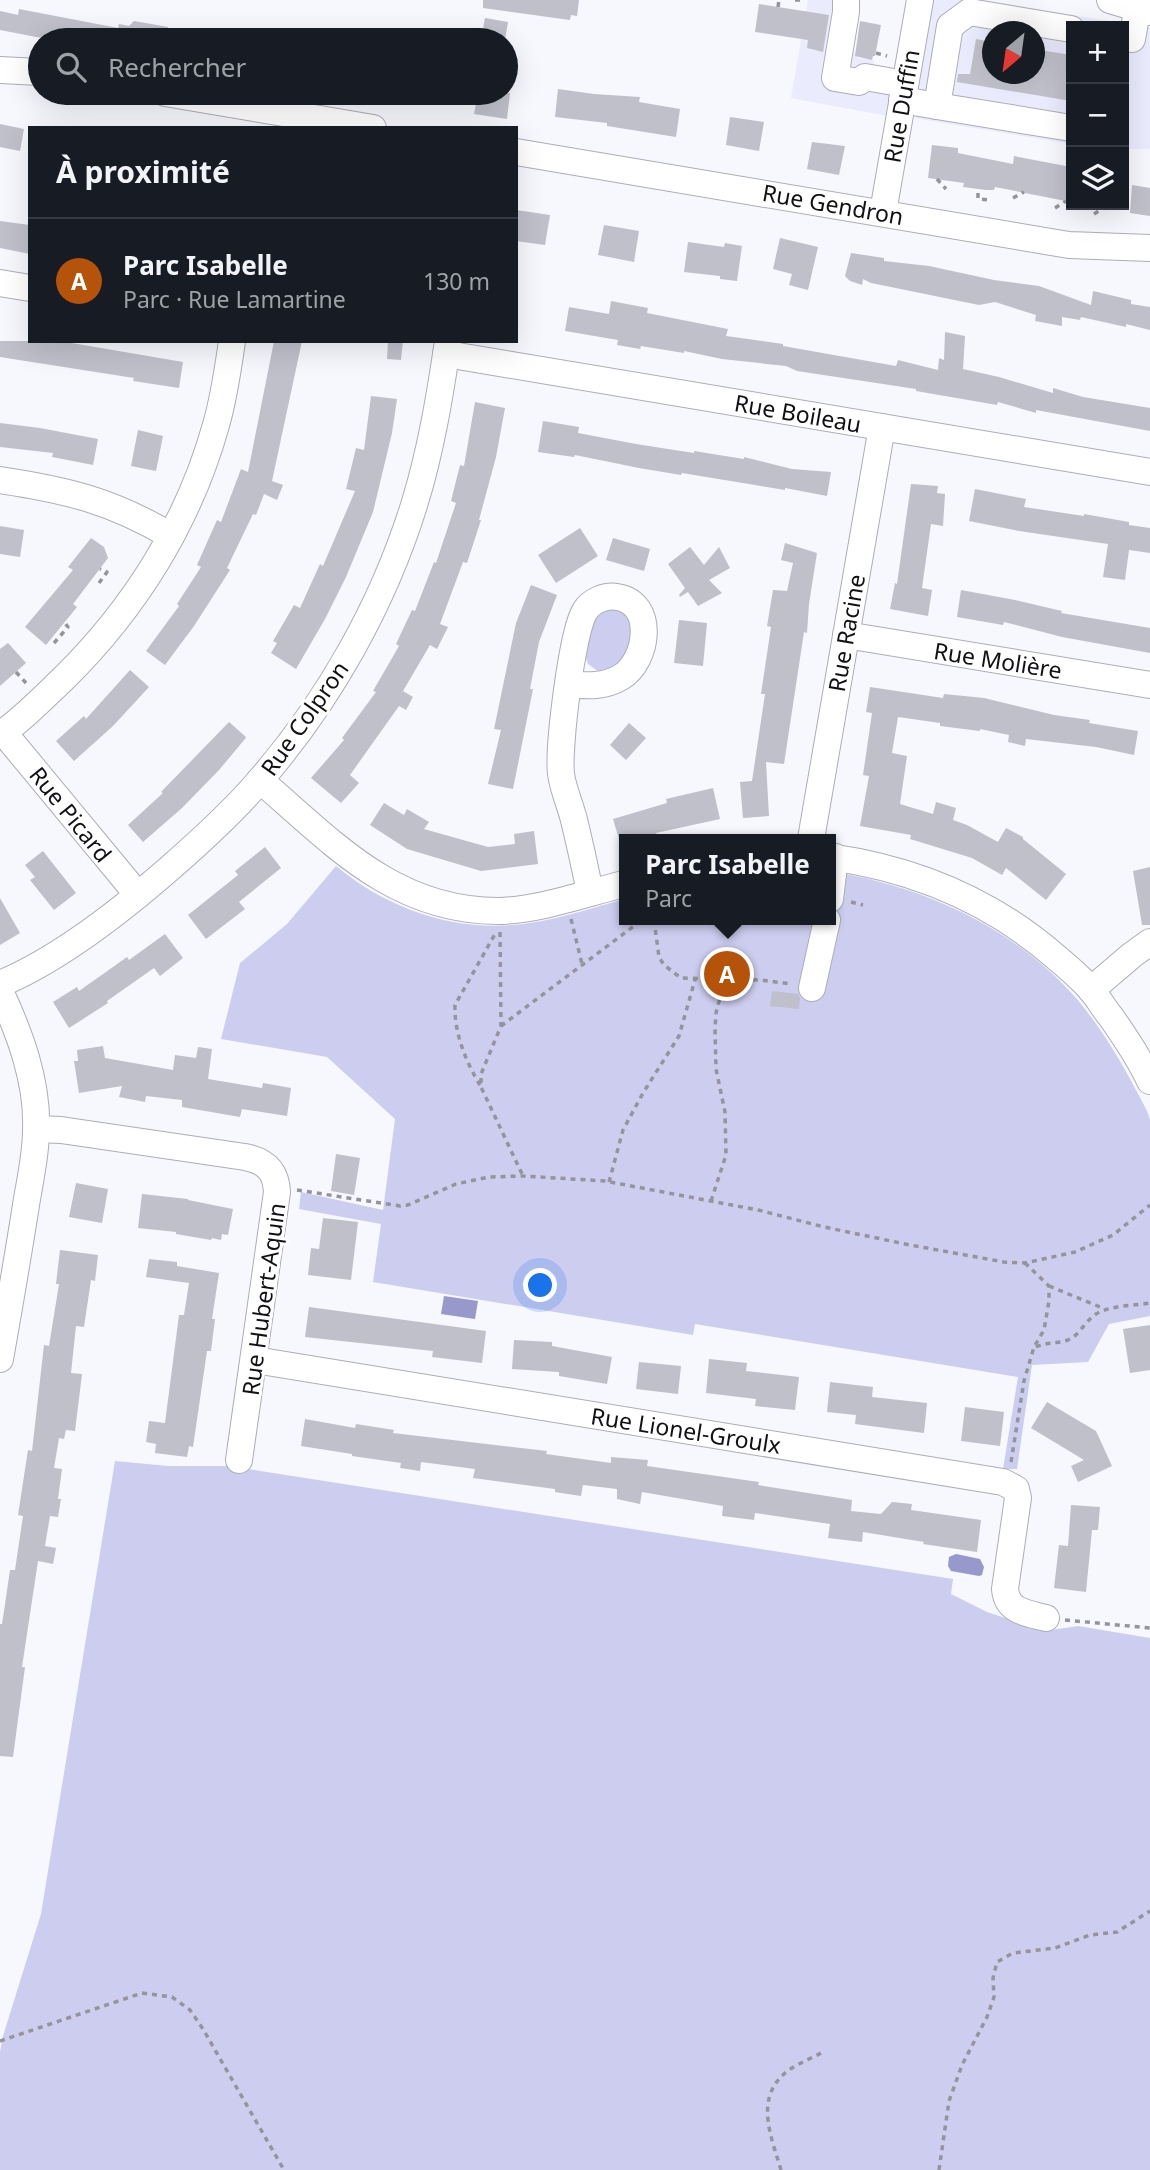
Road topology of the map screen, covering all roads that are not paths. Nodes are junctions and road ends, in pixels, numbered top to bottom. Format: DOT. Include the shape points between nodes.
graph roads {
  1 [pos="846,0"];
  2 [pos="920,0"];
  3 [pos="1111,0"];
  4 [pos="1142,7"];
  5 [pos="987,8"];
  6 [pos="1066,28"];
  7 [pos="1135,39"];
  8 [pos="0,70"];
  9 [pos="28,71"];
  10 [pos="904,92"];
  11 [pos="213,105"];
  12 [pos="937,106"];
  13 [pos="268,119"];
  14 [pos="350,126"];
  15 [pos="1066,127"];
  16 [pos="518,152"];
  17 [pos="883,212"];
  18 [pos="1150,248"];
  19 [pos="0,283"];
  20 [pos="28,288"];
  21 [pos="232,343"];
  22 [pos="447,348"];
  23 [pos="882,427"];
  24 [pos="1150,472"];
  25 [pos="0,480"];
  26 [pos="171,536"];
  27 [pos="846,635"];
  28 [pos="569,684"];
  29 [pos="1150,685"];
  30 [pos="2,734"];
  31 [pos="260,780"];
  32 [pos="812,834"];
  33 [pos="836,858"];
  34 [pos="619,885"];
  35 [pos="138,895"];
  36 [pos="578,896"];
  37 [pos="826,925"];
  38 [pos="1150,942"];
  39 [pos="0,984"];
  40 [pos="812,988"];
  41 [pos="1091,990"];
  42 [pos="0,991"];
  43 [pos="1150,1081"];
  44 [pos="37,1129"];
  45 [pos="2,1332"];
  46 [pos="0,1359"];
  47 [pos="255,1360"];
  48 [pos="239,1460"];
  49 [pos="1046,1618"];
  1 -- 10 [label="street" via="835,78 859,82 865,77"];
  2 -- 10 [label="street, Rue Duffin"];
  3 -- 4 [label="street"];
  4 -- 7 [label="street"];
  5 -- 6 [label="street"];
  5 -- 12 [label="street" via="969,12 950,26"];
  8 -- 9 [label="street"];
  10 -- 12 [label="street"];
  10 -- 17 [label="street, Rue Duffin"];
  11 -- 13 [label="street"];
  12 -- 15 [label="street"];
  13 -- 14 [label="street"];
  16 -- 17 [label="street, Rue Gendron"];
  17 -- 18 [label="street, Rue Gendron" via="1069,245"];
  19 -- 20 [label="street"];
  21 -- 26 [label="street" via="210,447"];
  22 -- 23 [label="street, Rue Boileau"];
  22 -- 31 [label="street, Rue Colpron" via="423,472 389,572 333,679"];
  23 -- 24 [label="street, Rue Boileau"];
  23 -- 27 [label="street, Rue Racine"];
  25 -- 26 [label="street" via="105,503"];
  26 -- 30 [label="street" via="107,632"];
  27 -- 29 [label="street, Rue Molière"];
  27 -- 32 [label="street, Rue Racine"];
  28 -- 36 [label="street" via="561,775 574,820"];
  30 -- 35 [label="street, Rue Picard"];
  31 -- 35 [label="street, Rue Colpron"];
  31 -- 36 [label="street" via="358,864 418,897 455,907 499,911"];
  33 -- 41 [label="street" via="901,871 976,901 1030,936"];
  34 -- 36 [label="street"];
  35 -- 39 [label="street, Rue Colpron" via="52,956"];
  37 -- 40 [label="street"];
  38 -- 41 [label="street"];
  41 -- 43 [label="street"];
  42 -- 44 [label="street" via="27,1062"];
  44 -- 45 [label="street"];
  44 -- 47 [label="street, Rue Hubert-Aquin" via="169,1145 266,1164 278,1192"];
  45 -- 46 [label="street"];
  47 -- 48 [label="street, Rue Hubert-Aquin"];
  47 -- 49 [label="street, Rue Lionel-Groulx" via="1003,1482 1016,1489 1018,1498 1005,1589 1009,1603"];
}
